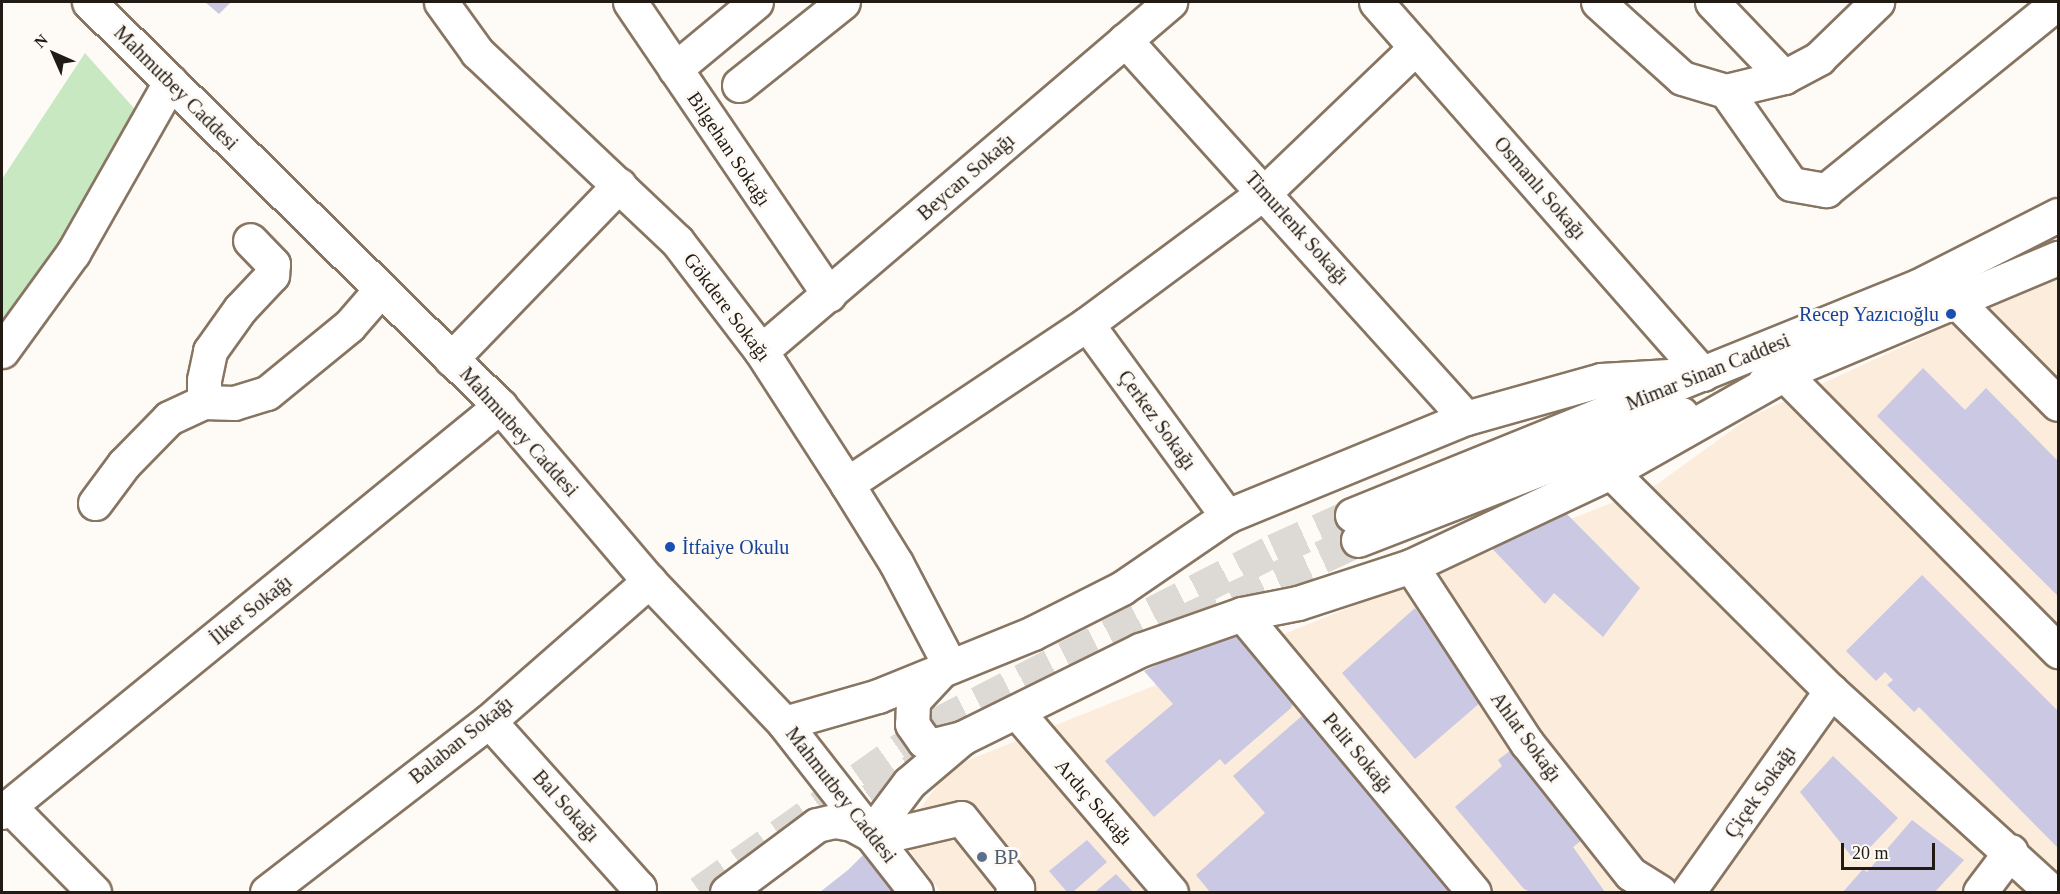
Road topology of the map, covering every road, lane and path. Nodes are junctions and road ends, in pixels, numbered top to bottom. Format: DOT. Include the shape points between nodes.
graph roads {
  1 [pos="88,2"];
  2 [pos="441,2"];
  3 [pos="630,2"];
  4 [pos="756,2"];
  5 [pos="843,2"];
  6 [pos="1170,2"];
  7 [pos="1376,2"];
  8 [pos="1598,2"];
  9 [pos="1712,2"];
  10 [pos="1877,2"];
  11 [pos="2058,2"];
  12 [pos="1125,40"];
  13 [pos="1416,47"];
  14 [pos="675,69"];
  15 [pos="1784,77"];
  16 [pos="170,82"];
  17 [pos="739,85"];
  18 [pos="1726,92"];
  19 [pos="619,185"];
  20 [pos="1265,192"];
  21 [pos="2058,215"];
  22 [pos="250,240"];
  23 [pos="2058,258"];
  24 [pos="381,289"];
  25 [pos="829,295"];
  26 [pos="1956,300"];
  27 [pos="1087,324"];
  28 [pos="2,351"];
  29 [pos="761,351"];
  30 [pos="451,358"];
  31 [pos="1703,374"];
  32 [pos="1784,374"];
  33 [pos="204,402"];
  34 [pos="2058,404"];
  35 [pos="500,406"];
  36 [pos="1466,418"];
  37 [pos="1611,472"];
  38 [pos="847,484"];
  39 [pos="95,503"];
  40 [pos="1227,516"];
  41 [pos="1411,566"];
  42 [pos="649,581"];
  43 [pos="1242,614"];
  44 [pos="2058,651"];
  45 [pos="949,664"];
  46 [pos="1832,691"];
  47 [pos="1017,712"];
  48 [pos="489,721"];
  49 [pos="784,723"];
  50 [pos="962,738"];
  51 [pos="6,810"];
  52 [pos="876,838"];
  53 [pos="2011,851"];
  54 [pos="94,892"];
  55 [pos="267,892"];
  56 [pos="636,892"];
  57 [pos="727,892"];
  58 [pos="916,892"];
  59 [pos="1012,892"];
  60 [pos="1171,892"];
  61 [pos="1474,892"];
  62 [pos="1660,892"];
  63 [pos="1688,892"];
  64 [pos="1980,892"];
  65 [pos="2052,892"];
  1 -- 16 [label="street, Mahmutbey Caddesi"];
  2 -- 19 [label="street, Gökdere Sokağı" via="477,52"];
  3 -- 14 [label="street, Bilgehan Sokağı"];
  4 -- 14 [label="street"];
  5 -- 17 [label="street"];
  6 -- 12 [label="street, Beycan Sokağı"];
  7 -- 13 [label="street, Osmanlı Sokağı"];
  8 -- 18 [label="street" via="1682,78"];
  9 -- 15 [label="street"];
  10 -- 15 [label="street" via="1820,58"];
  11 -- 18 [label="street" via="1826,190 1791,184"];
  12 -- 20 [label="street, Timurlenk Sokağı"];
  12 -- 25 [label="street, Beycan Sokağı"];
  13 -- 20 [label="street"];
  13 -- 31 [label="street, Osmanlı Sokağı"];
  14 -- 25 [label="street, Bilgehan Sokağı"];
  15 -- 18 [label="street"];
  16 -- 24 [label="street, Mahmutbey Caddesi"];
  16 -- 28 [label="street" via="73,254"];
  19 -- 29 [label="street, Gökdere Sokağı" via="677,241"];
  19 -- 30 [label="street"];
  20 -- 27 [label="street"];
  20 -- 36 [label="street, Timurlenk Sokağı"];
  21 -- 31 [label="street, Mimar Sinan Caddesi" via="1918,286"];
  22 -- 33 [label="street" via="273,264 272,275 240,309 210,351"];
  23 -- 26 [label="street, Mimar Sinan Caddesi"];
  24 -- 30 [label="street, Mahmutbey Caddesi"];
  24 -- 33 [label="street" via="349,326 267,393 234,402"];
  25 -- 29 [label="street, Beycan Sokağı"];
  26 -- 32 [label="street, Mimar Sinan Caddesi"];
  26 -- 34 [label="street"];
  27 -- 38 [label="street"];
  27 -- 40 [label="street, Çerkez Sokağı"];
  29 -- 38 [label="street, Gökdere Sokağı"];
  30 -- 35 [label="street, Mahmutbey Caddesi"];
  31 -- 32 [label="street, Mimar Sinan Caddesi" via="1355,527"];
  31 -- 36 [label="street" via="1601,380"];
  32 -- 37 [label="street"];
  32 -- 44 [label="street"];
  33 -- 39 [label="street" via="169,418 123,464"];
  35 -- 42 [label="street, Mahmutbey Caddesi"];
  35 -- 51 [label="street, İlker Sokağı"];
  36 -- 40 [label="street"];
  37 -- 41 [label="street"];
  37 -- 46 [label="street"];
  38 -- 45 [label="street, Gökdere Sokağı" via="896,563"];
  40 -- 45 [label="street" via="1122,588 1033,633"];
  41 -- 43 [label="street" via="1298,603"];
  41 -- 62 [label="street, Ahlat Sokağı" via="1527,743 1631,874"];
  42 -- 48 [label="street, Balaban Sokağı"];
  42 -- 49 [label="street, Mahmutbey Caddesi"];
  43 -- 47 [label="street" via="1140,650"];
  43 -- 61 [label="street, Pelit Sokağı"];
  45 -- 49 [label="street" via="878,696"];
  45 -- 50 [label="street" via="924,685 913,701 912,724 924,741 934,745"];
  46 -- 53 [label="street"];
  46 -- 63 [label="street, Çiçek Sokağı"];
  47 -- 50 [label="street"];
  47 -- 60 [label="street, Ardıç Sokağı"];
  48 -- 55 [label="street, Balaban Sokağı"];
  48 -- 56 [label="street, Bal Sokağı" via="639,888"];
  49 -- 52 [label="street, Mahmutbey Caddesi"];
  50 -- 52 [label="street" via="909,783 882,819"];
  51 -- 54 [label="street"];
  52 -- 57 [label="street" via="852,824 835,821 817,825"];
  52 -- 58 [label="street, Mahmutbey Caddesi"];
  52 -- 59 [label="street" via="961,818 1017,888"];
  53 -- 64 [label="street"];
  53 -- 65 [label="street"];
}
